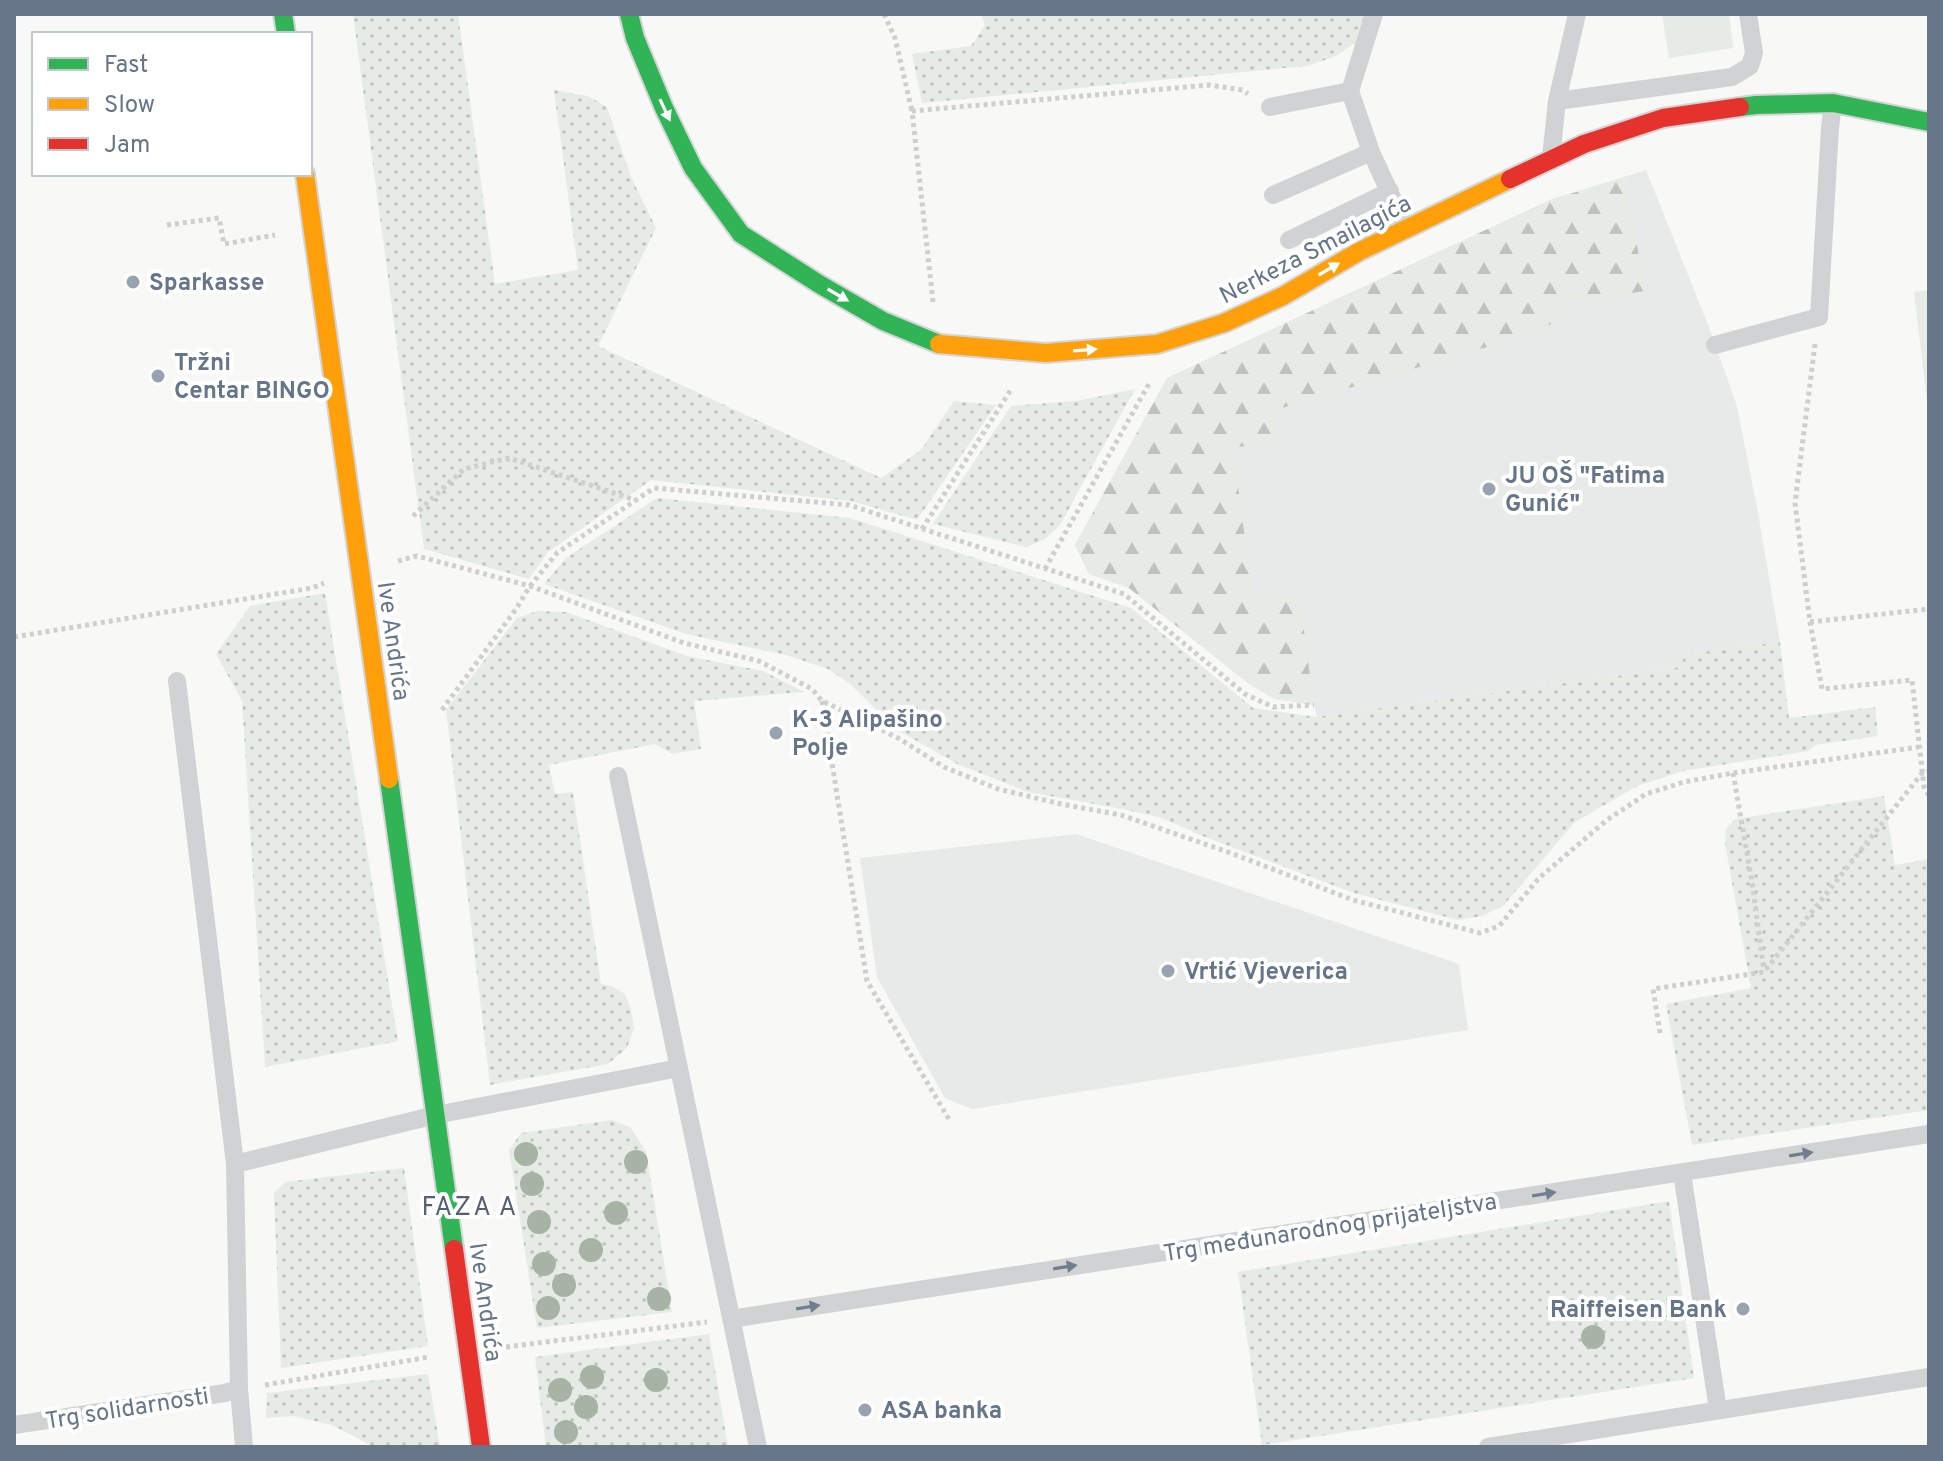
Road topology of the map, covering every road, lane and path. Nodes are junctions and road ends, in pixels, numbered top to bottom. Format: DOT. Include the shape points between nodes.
graph roads {
  1 [pos="629,14"];
  2 [pos="884,14"];
  3 [pos="1374,14"];
  4 [pos="1577,14"];
  5 [pos="1748,14"];
  6 [pos="1350,91"];
  7 [pos="1557,101"];
  8 [pos="1833,103"];
  9 [pos="1270,107"];
  10 [pos="912,111"];
  11 [pos="1929,122"];
  12 [pos="1371,152"];
  13 [pos="1551,159"];
  14 [pos="305,176"];
  15 [pos="1390,191"];
  16 [pos="1273,195"];
  17 [pos="167,225"];
  18 [pos="1406,228"];
  19 [pos="282,233"];
  20 [pos="1289,240"];
  21 [pos="934,309"];
  22 [pos="1819,317"];
  23 [pos="1157,344"];
  24 [pos="1715,345"];
  25 [pos="1015,384"];
  26 [pos="636,500"];
  27 [pos="413,516"];
  28 [pos="922,529"];
  29 [pos="398,561"];
  30 [pos="1045,569"];
  31 [pos="335,578"];
  32 [pos="530,586"];
  33 [pos="1929,609"];
  34 [pos="1810,622"];
  35 [pos="14,637"];
  36 [pos="177,681"];
  37 [pos="822,701"];
  38 [pos="1314,705"];
  39 [pos="442,710"];
  40 [pos="1919,747"];
  41 [pos="1926,772"];
  42 [pos="1733,773"];
  43 [pos="618,776"];
  44 [pos="1929,796"];
  45 [pos="1764,972"];
  46 [pos="1660,1033"];
  47 [pos="679,1068"];
  48 [pos="436,1115"];
  49 [pos="950,1121"];
  50 [pos="1929,1134"];
  51 [pos="235,1164"];
  52 [pos="1682,1173"];
  53 [pos="731,1319"];
  54 [pos="468,1351"];
  55 [pos="1929,1377"];
  56 [pos="239,1389"];
  57 [pos="1718,1410"];
  58 [pos="14,1425"];
  59 [pos="244,1447"];
  60 [pos="481,1447"];
  61 [pos="758,1447"];
  62 [pos="1488,1447"];
  1 -- 23 [label="street, Nerkeza Smailagića, one-way" via="693,168 741,234 819,284 936,344 1046,353"];
  2 -- 10 [label="path"];
  3 -- 6 [label="lane"];
  4 -- 7 [label="lane"];
  5 -- 7 [label="lane" via="1754,53 1750,66 1732,77"];
  6 -- 9 [label="lane"];
  6 -- 12 [label="lane"];
  7 -- 13 [label="lane"];
  8 -- 11 [label="street, Nerkeza Smailagića"];
  8 -- 13 [label="street, Nerkeza Smailagića" via="1756,105 1663,118"];
  8 -- 22 [label="lane"];
  9 -- 10 [label="path" via="1243,90 1209,85"];
  10 -- 21 [label="path"];
  12 -- 15 [label="lane"];
  12 -- 16 [label="lane"];
  13 -- 18 [label="street, Nerkeza Smailagića"];
  14 -- 48 [label="street, Ive Andrića"];
  15 -- 18 [label="lane"];
  15 -- 20 [label="lane"];
  17 -- 19 [label="path" via="219,218 224,244"];
  23 -- 18 [label="street, Nerkeza Smailagića, one-way" via="1224,323 1283,296"];
  22 -- 24 [label="lane"];
  22 -- 34 [label="path" via="1795,503"];
  23 -- 30 [label="path" via="1154,374"];
  25 -- 28 [label="path"];
  26 -- 27 [label="path" via="509,458 464,469"];
  26 -- 28 [label="path" via="654,488 849,505"];
  26 -- 32 [label="path" via="557,553"];
  28 -- 30 [label="path"];
  29 -- 32 [label="path" via="417,556"];
  30 -- 38 [label="path" via="1124,594 1245,694 1273,707"];
  31 -- 35 [label="path" via="312,588"];
  32 -- 37 [label="path" via="684,643 759,661 812,689"];
  32 -- 39 [label="path"];
  33 -- 34 [label="path"];
  34 -- 40 [label="path" via="1822,689 1912,680"];
  36 -- 51 [label="lane"];
  37 -- 42 [label="path" via="944,767 998,789 1121,815 1353,900 1480,933 1499,926 1539,878 1646,794"];
  37 -- 49 [label="path" via="867,981"];
  40 -- 41 [label="path"];
  40 -- 42 [label="path"];
  41 -- 44 [label="path"];
  41 -- 45 [label="path"];
  42 -- 45 [label="path"];
  43 -- 47 [label="lane"];
  45 -- 46 [label="path" via="1653,989"];
  47 -- 48 [label="lane"];
  47 -- 53 [label="lane"];
  48 -- 51 [label="lane"];
  48 -- 54 [label="street, Ive Andrića"];
  52 -- 50 [label="lane, Trg međunarodnog prijateljstva, one-way"];
  51 -- 56 [label="lane, Trg solidarnosti"];
  53 -- 52 [label="lane, Trg međunarodnog prijateljstva, one-way"];
  52 -- 57 [label="lane"];
  53 -- 54 [label="path"];
  53 -- 61 [label="lane"];
  54 -- 56 [label="path"];
  54 -- 60 [label="street, Ive Andrića"];
  55 -- 57 [label="lane"];
  56 -- 58 [label="lane, Trg solidarnosti"];
  56 -- 59 [label="lane, Trg solidarnosti"];
  57 -- 62 [label="lane"];
}
